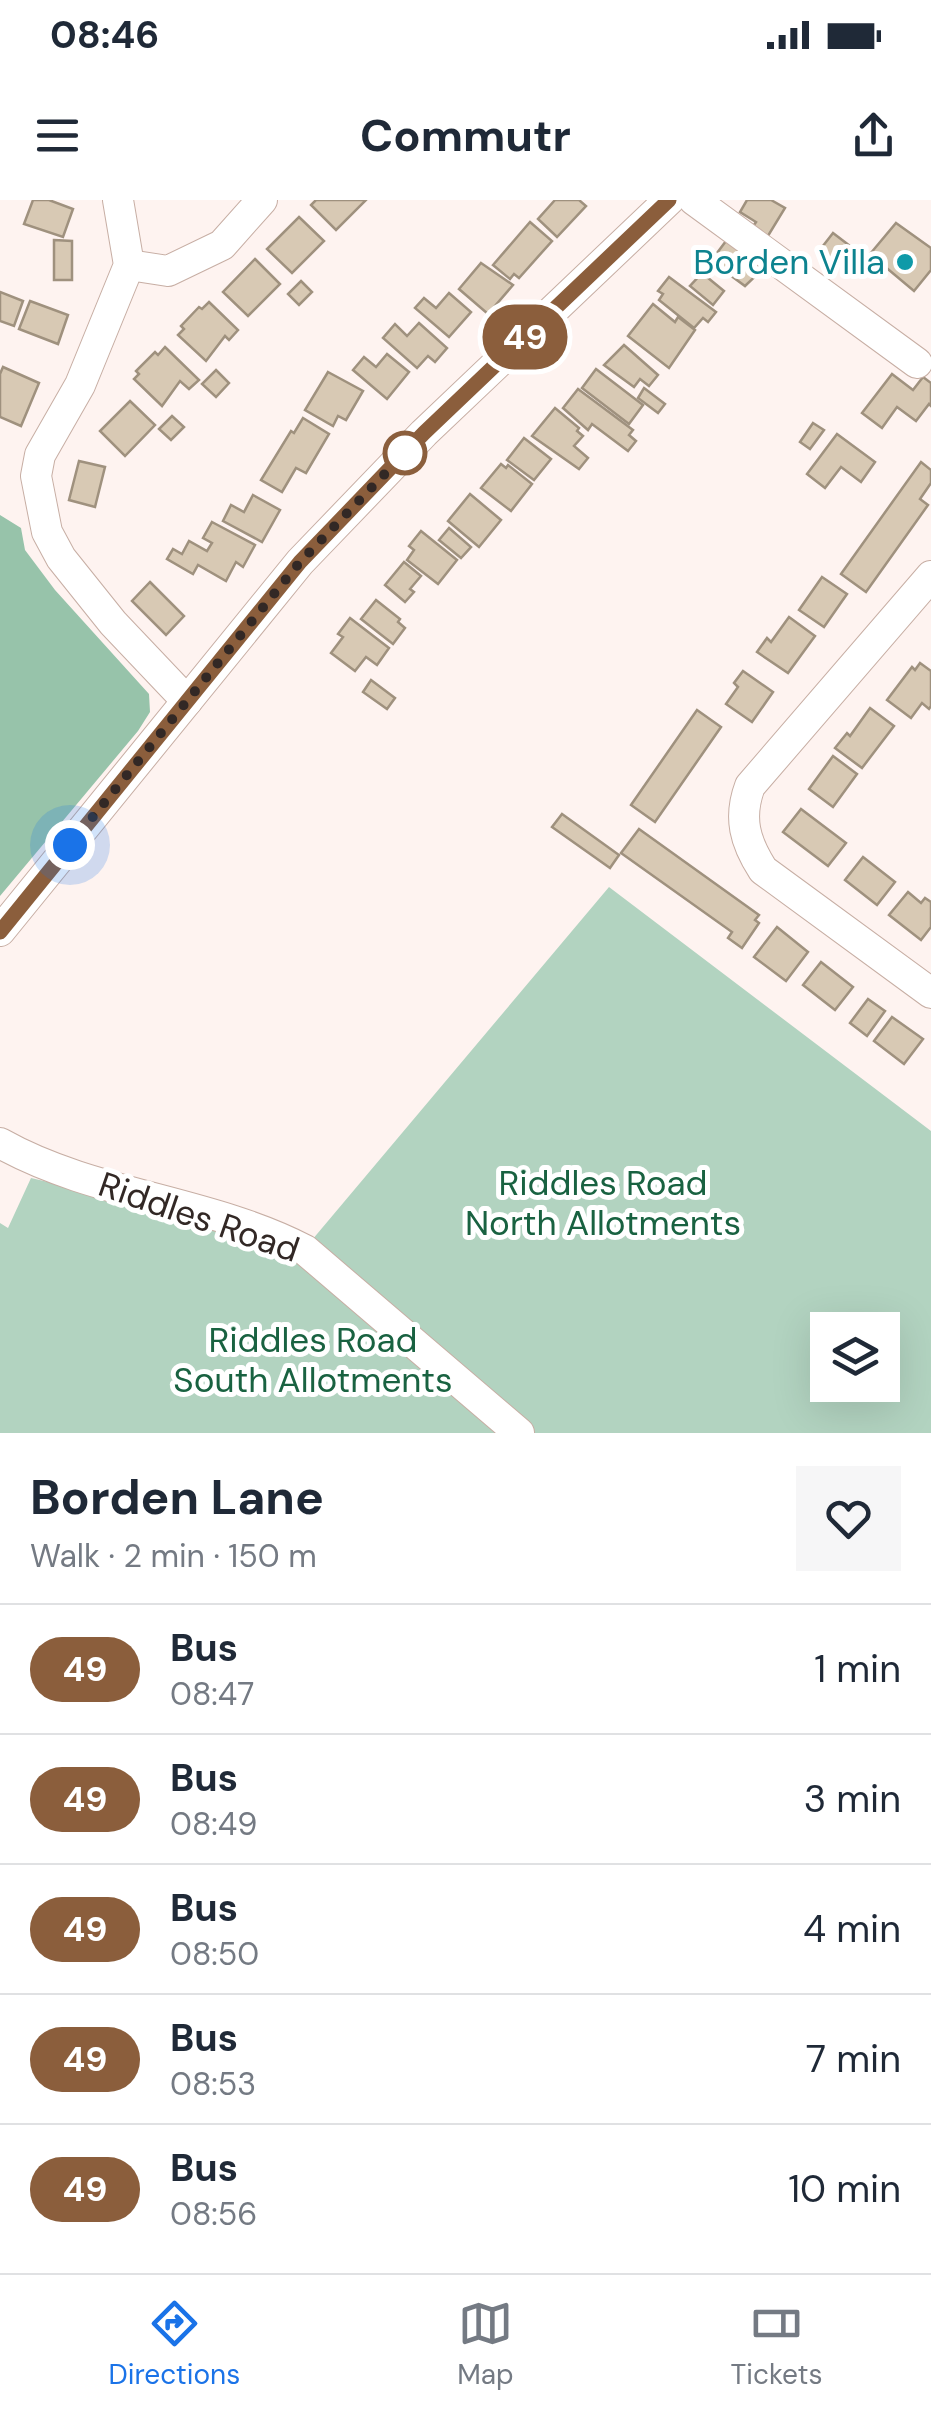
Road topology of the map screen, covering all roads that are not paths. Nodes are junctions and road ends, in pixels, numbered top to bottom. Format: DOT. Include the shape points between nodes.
graph roads {
  1 [pos="118,200"];
  2 [pos="262,200"];
  3 [pos="669,200"];
  4 [pos="694,200"];
  5 [pos="129,265"];
  6 [pos="917,362"];
  7 [pos="931,576"];
  8 [pos="187,701"];
  9 [pos="0,932"];
  10 [pos="931,993"];
  11 [pos="0,1143"];
  12 [pos="519,1433"];
  1 -- 5 [label="street"];
  2 -- 5 [label="street" via="222,244 168,271"];
  3 -- 8 [label="street" via="424,433 300,562"];
  4 -- 6 [label="street"];
  5 -- 8 [label="street" via="36,476 47,532 61,558"];
  7 -- 10 [label="street" via="750,786 743,822 762,870"];
  8 -- 9 [label="street"];
  11 -- 12 [label="street, Riddles Road" via="38,1163 181,1203 305,1250"];
}
